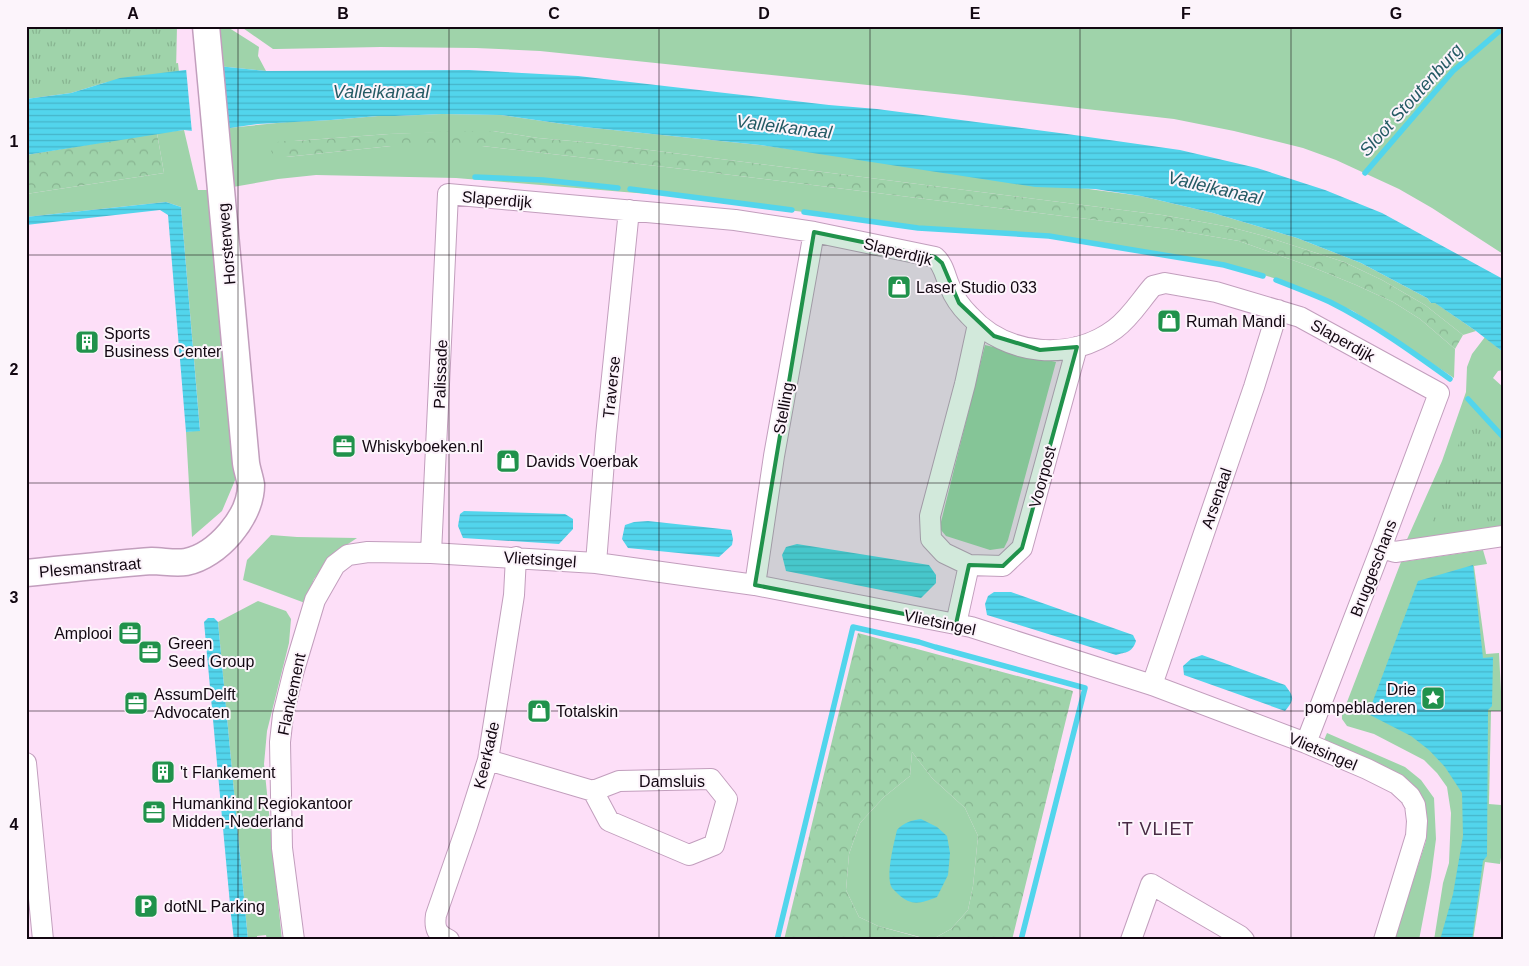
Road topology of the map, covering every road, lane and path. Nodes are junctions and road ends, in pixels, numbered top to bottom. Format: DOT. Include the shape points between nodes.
graph roads {
  1 [pos="206,26"];
  2 [pos="448,194"];
  3 [pos="629,210"];
  4 [pos="814,232"];
  5 [pos="1278,310"];
  6 [pos="978,324"];
  7 [pos="1077,347"];
  8 [pos="1439,393"];
  9 [pos="241,499"];
  10 [pos="1503,536"];
  11 [pos="1381,548"];
  12 [pos="431,553"];
  13 [pos="516,558"];
  14 [pos="596,563"];
  15 [pos="968,565"];
  16 [pos="26,573"];
  17 [pos="755,585"];
  18 [pos="315,600"];
  19 [pos="956,624"];
  20 [pos="1152,685"];
  21 [pos="1306,742"];
  22 [pos="488,760"];
  23 [pos="26,763"];
  24 [pos="594,791"];
  25 [pos="43,940"];
  26 [pos="294,940"];
  27 [pos="449,940"];
  28 [pos="1131,940"];
  29 [pos="1244,940"];
  30 [pos="1384,940"];
  1 -- 9 [label="street, Horsterweg" via="246,463 251,484"];
  2 -- 3 [label="street, Slaperdijk"];
  2 -- 12 [label="street, Palissade"];
  3 -- 4 [label="street, Slaperdijk" via="736,220"];
  3 -- 14 [label="street, Traverse"];
  4 -- 6 [label="street, Slaperdijk" via="935,257 942,263 959,303"];
  4 -- 17 [label="street, Stelling" via="774,456"];
  5 -- 7 [label="street, Slaperdijk" via="1216,292 1165,283 1153,286 1137,308 1114,330"];
  5 -- 8 [label="street, Slaperdijk" via="1300,317"];
  5 -- 20 [label="street, Arsenaal"];
  6 -- 7 [label="street, Slaperdijk" via="994,336 1024,348 1055,351"];
  6 -- 15 [label="street, Voorpost" via="930,516 931,539 944,553"];
  7 -- 15 [label="street, Voorpost" via="1022,548 1002,566"];
  8 -- 11 [label="street, Bruggeschans"];
  9 -- 16 [label="street, Plesmanstraat" via="243,515 231,533 207,552 185,562 154,561"];
  10 -- 11 [label="street" via="1395,552"];
  11 -- 21 [label="street, Bruggeschans"];
  12 -- 13 [label="street, Vlietsingel"];
  12 -- 18 [label="street, Vlietsingel" via="368,552 348,555 335,565"];
  13 -- 14 [label="street, Vlietsingel"];
  13 -- 22 [label="street, Keerkade" via="514,594"];
  14 -- 17 [label="street, Vlietsingel"];
  15 -- 19 [label="street"];
  17 -- 19 [label="street, Vlietsingel"];
  18 -- 26 [label="street, Flankement" via="283,715 280,742 282,848"];
  19 -- 20 [label="street, Vlietsingel"];
  20 -- 21 [label="street, Vlietsingel"];
  21 -- 30 [label="street, Vlietsingel" via="1397,784 1415,805 1416,836"];
  22 -- 24 [label="street"];
  22 -- 27 [label="street, Keerkade" via="434,923 439,934"];
  23 -- 25 [label="street"];
  24 -- 24 [label="street, Damsluis" via="609,821 689,855 714,845 727,799 711,779 619,781"];
  28 -- 29 [label="street" via="1151,884"];
}
